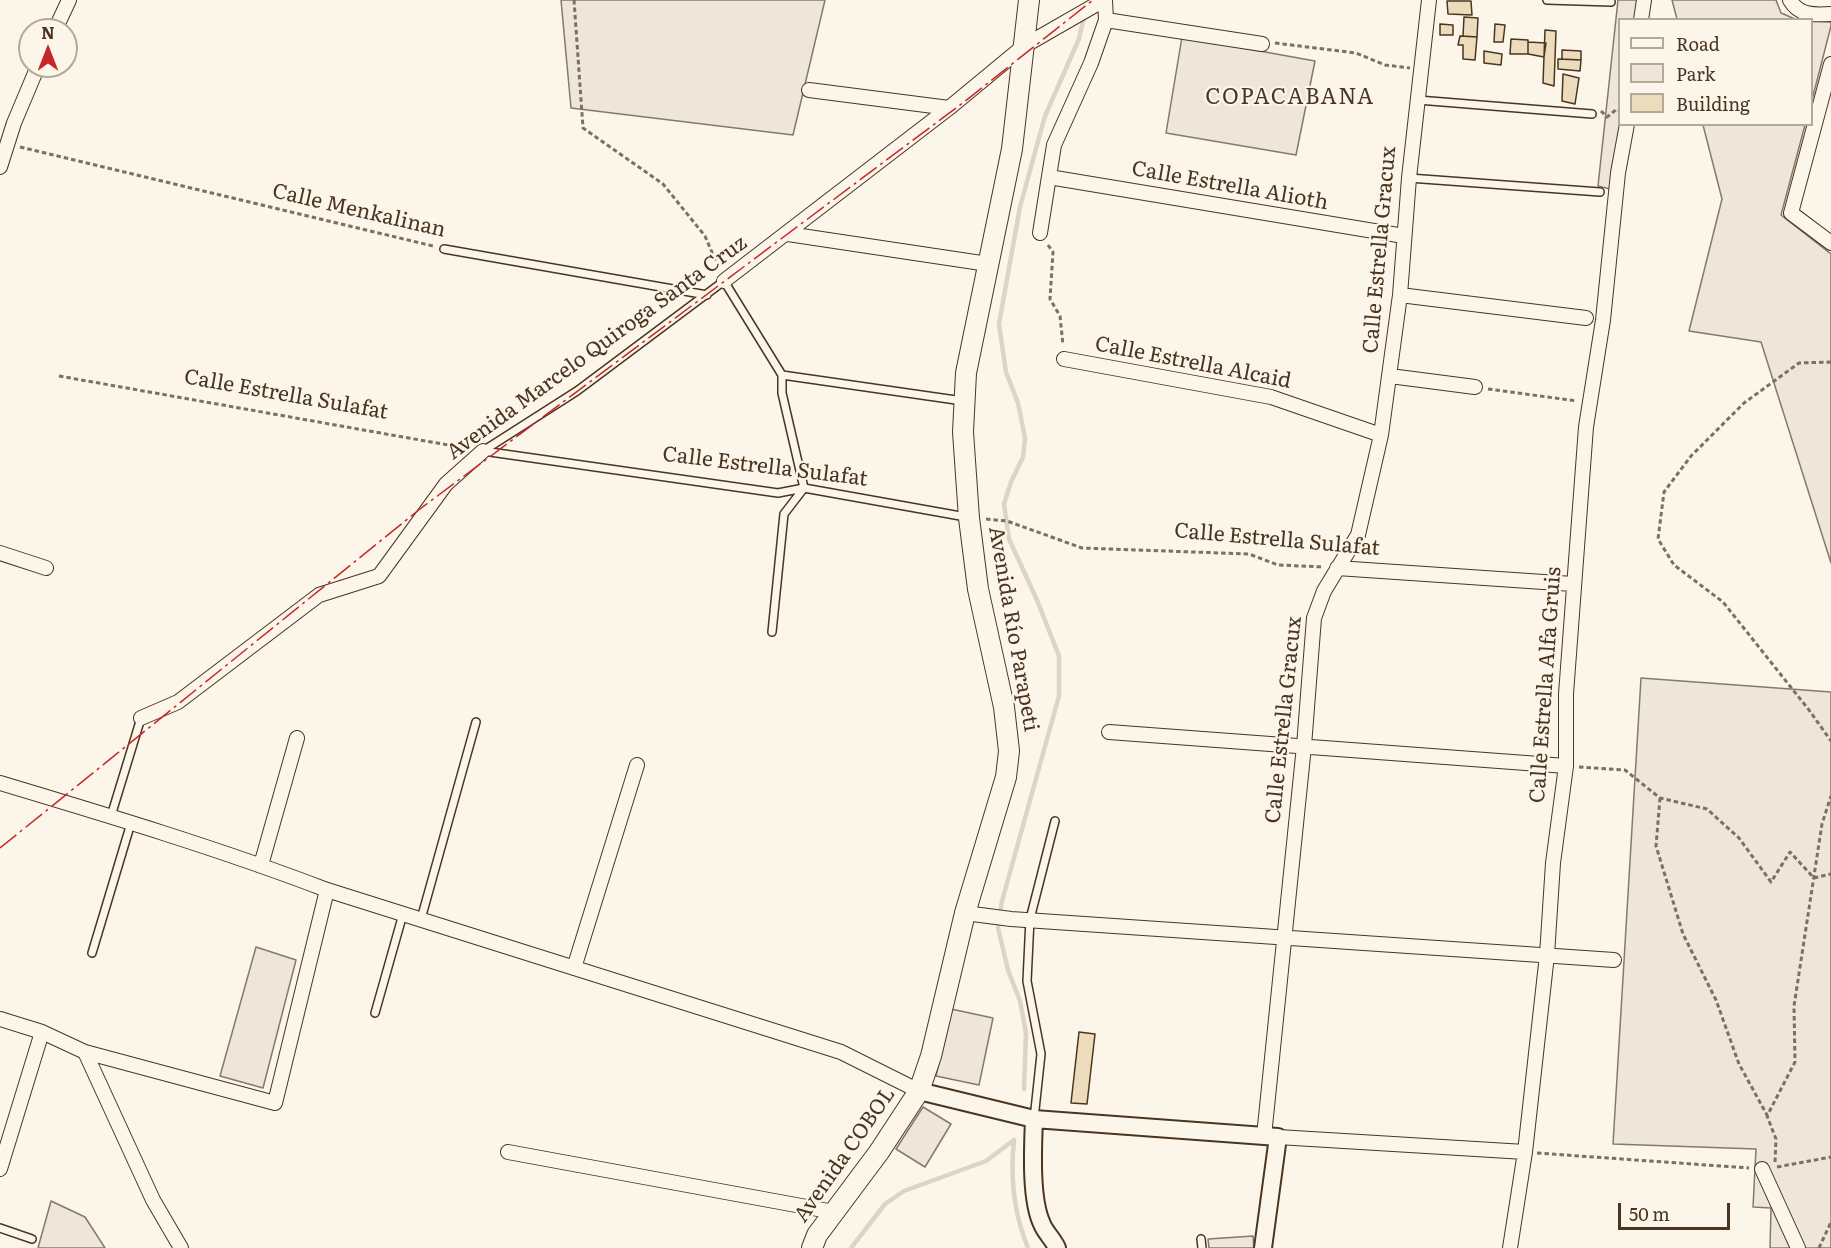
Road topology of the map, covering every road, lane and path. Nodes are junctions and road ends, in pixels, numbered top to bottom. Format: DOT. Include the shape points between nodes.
graph roads {
  1 [pos="69,0"];
  2 [pos="574,0"];
  3 [pos="1029,0"];
  4 [pos="1105,0"];
  5 [pos="1429,0"];
  6 [pos="1546,0"];
  7 [pos="1644,0"];
  8 [pos="1790,0"];
  9 [pos="1611,2"];
  10 [pos="1831,15"];
  11 [pos="61,18"];
  12 [pos="1641,18"];
  13 [pos="1106,20"];
  14 [pos="1262,44"];
  15 [pos="1024,46"];
  16 [pos="1831,63"];
  17 [pos="1421,69"];
  18 [pos="33,78"];
  19 [pos="809,90"];
  20 [pos="1418,100"];
  21 [pos="949,108"];
  22 [pos="1618,110"];
  23 [pos="1593,114"];
  24 [pos="1627,126"];
  25 [pos="7,144"];
  26 [pos="0,167"];
  27 [pos="1049,177"];
  28 [pos="1409,178"];
  29 [pos="1600,192"];
  30 [pos="1040,233"];
  31 [pos="788,234"];
  32 [pos="1404,236"];
  33 [pos="1831,243"];
  34 [pos="444,249"];
  35 [pos="988,264"];
  36 [pos="724,281"];
  37 [pos="707,295"];
  38 [pos="1400,295"];
  39 [pos="1586,318"];
  40 [pos="1064,359"];
  41 [pos="1831,362"];
  42 [pos="782,375"];
  43 [pos="59,376"];
  44 [pos="1390,376"];
  45 [pos="1475,387"];
  46 [pos="963,401"];
  47 [pos="1586,427"];
  48 [pos="1381,435"];
  49 [pos="483,451"];
  50 [pos="804,488"];
  51 [pos="969,518"];
  52 [pos="0,553"];
  53 [pos="46,568"];
  54 [pos="1337,568"];
  55 [pos="1573,584"];
  56 [pos="772,632"];
  57 [pos="141,718"];
  58 [pos="476,722"];
  59 [pos="1109,732"];
  60 [pos="297,738"];
  61 [pos="1831,741"];
  62 [pos="1304,746"];
  63 [pos="637,765"];
  64 [pos="1566,766"];
  65 [pos="0,783"];
  66 [pos="1831,796"];
  67 [pos="1660,798"];
  68 [pos="111,816"];
  69 [pos="1054,821"];
  70 [pos="131,823"];
  71 [pos="261,865"];
  72 [pos="1831,874"];
  73 [pos="1814,878"];
  74 [pos="327,890"];
  75 [pos="965,913"];
  76 [pos="403,914"];
  77 [pos="421,919"];
  78 [pos="1030,919"];
  79 [pos="1285,937"];
  80 [pos="92,953"];
  81 [pos="1547,955"];
  82 [pos="1614,960"];
  83 [pos="574,968"];
  84 [pos="375,1013"];
  85 [pos="0,1019"];
  86 [pos="42,1032"];
  87 [pos="85,1052"];
  88 [pos="919,1091"];
  89 [pos="1767,1116"];
  90 [pos="1034,1119"];
  91 [pos="1271,1137"];
  92 [pos="508,1152"];
  93 [pos="1525,1152"];
  94 [pos="1831,1157"];
  95 [pos="0,1169"];
  96 [pos="1762,1169"];
  97 [pos="834,1212"];
  98 [pos="1831,1222"];
  99 [pos="0,1228"];
  100 [pos="32,1239"];
  101 [pos="1201,1239"];
  102 [pos="181,1248"];
  103 [pos="812,1248"];
  104 [pos="1057,1248"];
  105 [pos="1202,1248"];
  106 [pos="1263,1248"];
  107 [pos="1510,1248"];
  108 [pos="1798,1248"];
  109 [pos="1819,1248"];
  1 -- 11 [label="street"];
  2 -- 36 [label="path" via="583,128 663,184 705,236"];
  3 -- 15 [label="main road, Avenida Río Parapeti"];
  4 -- 13 [label="street"];
  4 -- 15 [label="street"];
  5 -- 17 [label="street, Calle Estrella Gracux"];
  6 -- 9 [label="lane"];
  7 -- 12 [label="street"];
  8 -- 10 [label="street" via="1801,12"];
  13 -- 14 [label="street"];
  13 -- 27 [label="street" via="1054,145"];
  14 -- 17 [label="path" via="1356,53 1385,65"];
  15 -- 21 [label="street, Avenida Marcelo Quiroga Santa Cruz"];
  15 -- 35 [label="main road, Avenida Río Parapeti" via="1011,149"];
  16 -- 33 [label="street" via="1791,213"];
  17 -- 20 [label="street, Calle Estrella Gracux"];
  18 -- 25 [label="street"];
  19 -- 21 [label="street"];
  20 -- 23 [label="lane"];
  20 -- 28 [label="street, Calle Estrella Gracux"];
  21 -- 31 [label="street, Avenida Marcelo Quiroga Santa Cruz"];
  22 -- 23 [label="path" via="1607,117 1600,110"];
  24 -- 47 [label="street, Calle Estrella Alfa Gruis"];
  25 -- 26 [label="street"];
  25 -- 34 [label="path, Calle Menkalinan"];
  27 -- 30 [label="street"];
  27 -- 32 [label="street, Calle Estrella Alioth"];
  28 -- 29 [label="lane"];
  28 -- 32 [label="street, Calle Estrella Gracux"];
  30 -- 40 [label="path" via="1053,252 1050,299 1060,316"];
  31 -- 35 [label="street"];
  31 -- 36 [label="street, Avenida Marcelo Quiroga Santa Cruz"];
  32 -- 38 [label="street, Calle Estrella Gracux"];
  34 -- 37 [label="lane, Calle Menkalinan"];
  35 -- 46 [label="main road, Avenida Río Parapeti"];
  36 -- 37 [label="lane, Avenida Marcelo Quiroga Santa Cruz"];
  36 -- 42 [label="lane"];
  37 -- 49 [label="lane, Avenida Marcelo Quiroga Santa Cruz" via="577,391"];
  38 -- 39 [label="street"];
  38 -- 44 [label="street, Calle Estrella Gracux"];
  40 -- 48 [label="street, Calle Estrella Alcaid" via="1271,397"];
  41 -- 61 [label="path" via="1799,363 1744,403 1692,456 1664,492 1658,539 1674,565 1724,602"];
  42 -- 46 [label="lane"];
  42 -- 50 [label="lane" via="782,393"];
  43 -- 49 [label="path, Calle Estrella Sulafat"];
  44 -- 45 [label="street"];
  44 -- 48 [label="street, Calle Estrella Gracux"];
  45 -- 47 [label="path" via="1579,401"];
  46 -- 51 [label="main road, Avenida Río Parapeti"];
  47 -- 55 [label="street, Calle Estrella Alfa Gruis"];
  48 -- 54 [label="street, Calle Estrella Gracux" via="1358,535"];
  49 -- 50 [label="lane, Calle Estrella Sulafat" via="778,493"];
  49 -- 57 [label="street, Avenida Marcelo Quiroga Santa Cruz" via="446,484 379,576 319,595 178,702"];
  50 -- 51 [label="lane, Calle Estrella Sulafat"];
  50 -- 56 [label="lane" via="784,514"];
  51 -- 54 [label="path, Calle Estrella Sulafat" via="1007,521 1082,548 1249,554 1278,565"];
  51 -- 75 [label="main road, Avenida Río Parapeti" via="978,589 1004,707 1009,751 1006,777"];
  52 -- 53 [label="street"];
  54 -- 55 [label="street, Calle Estrella Sulafat"];
  54 -- 62 [label="street, Calle Estrella Gracux" via="1314,618"];
  55 -- 64 [label="street, Calle Estrella Alfa Gruis"];
  57 -- 68 [label="lane"];
  58 -- 77 [label="lane"];
  59 -- 62 [label="street"];
  60 -- 71 [label="street"];
  62 -- 64 [label="street"];
  62 -- 79 [label="street, Calle Estrella Gracux"];
  63 -- 83 [label="street"];
  64 -- 67 [label="path" via="1625,770"];
  64 -- 81 [label="street, Calle Estrella Alfa Gruis" via="1553,863"];
  65 -- 68 [label="street"];
  66 -- 73 [label="path" via="1822,824"];
  67 -- 73 [label="path" via="1707,809 1739,838 1771,882 1791,852"];
  67 -- 89 [label="path" via="1656,846 1683,934 1716,1000 1739,1064"];
  68 -- 70 [label="street"];
  69 -- 78 [label="lane"];
  70 -- 71 [label="street"];
  70 -- 80 [label="lane"];
  71 -- 74 [label="street"];
  72 -- 73 [label="path"];
  73 -- 89 [label="path" via="1794,1006 1795,1062"];
  74 -- 76 [label="street"];
  74 -- 87 [label="street" via="275,1103"];
  75 -- 78 [label="street"];
  75 -- 88 [label="main road, Avenida Río Parapeti"];
  76 -- 77 [label="street"];
  76 -- 84 [label="lane"];
  77 -- 83 [label="street"];
  78 -- 79 [label="street"];
  78 -- 90 [label="lane" via="1027,981 1041,1054"];
  79 -- 81 [label="street"];
  79 -- 91 [label="street, Calle Estrella Gracux"];
  81 -- 82 [label="street"];
  81 -- 93 [label="street, Calle Estrella Alfa Gruis"];
  83 -- 88 [label="street" via="841,1052"];
  85 -- 86 [label="street"];
  86 -- 87 [label="street"];
  86 -- 95 [label="street"];
  87 -- 102 [label="street" via="153,1200"];
  88 -- 90 [label="street"];
  88 -- 97 [label="main road, Avenida COBOL"];
  89 -- 94 [label="path" via="1776,1139 1774,1167"];
  90 -- 91 [label="street"];
  90 -- 104 [label="street" via="1037,1210"];
  91 -- 93 [label="street"];
  91 -- 106 [label="street, Calle Estrella Gracux"];
  92 -- 97 [label="street"];
  93 -- 96 [label="path"];
  93 -- 107 [label="street, Calle Estrella Alfa Gruis"];
  96 -- 108 [label="street"];
  97 -- 103 [label="main road, Avenida COBOL"];
  98 -- 109 [label="path"];
  99 -- 100 [label="lane"];
  101 -- 105 [label="lane"];
}
